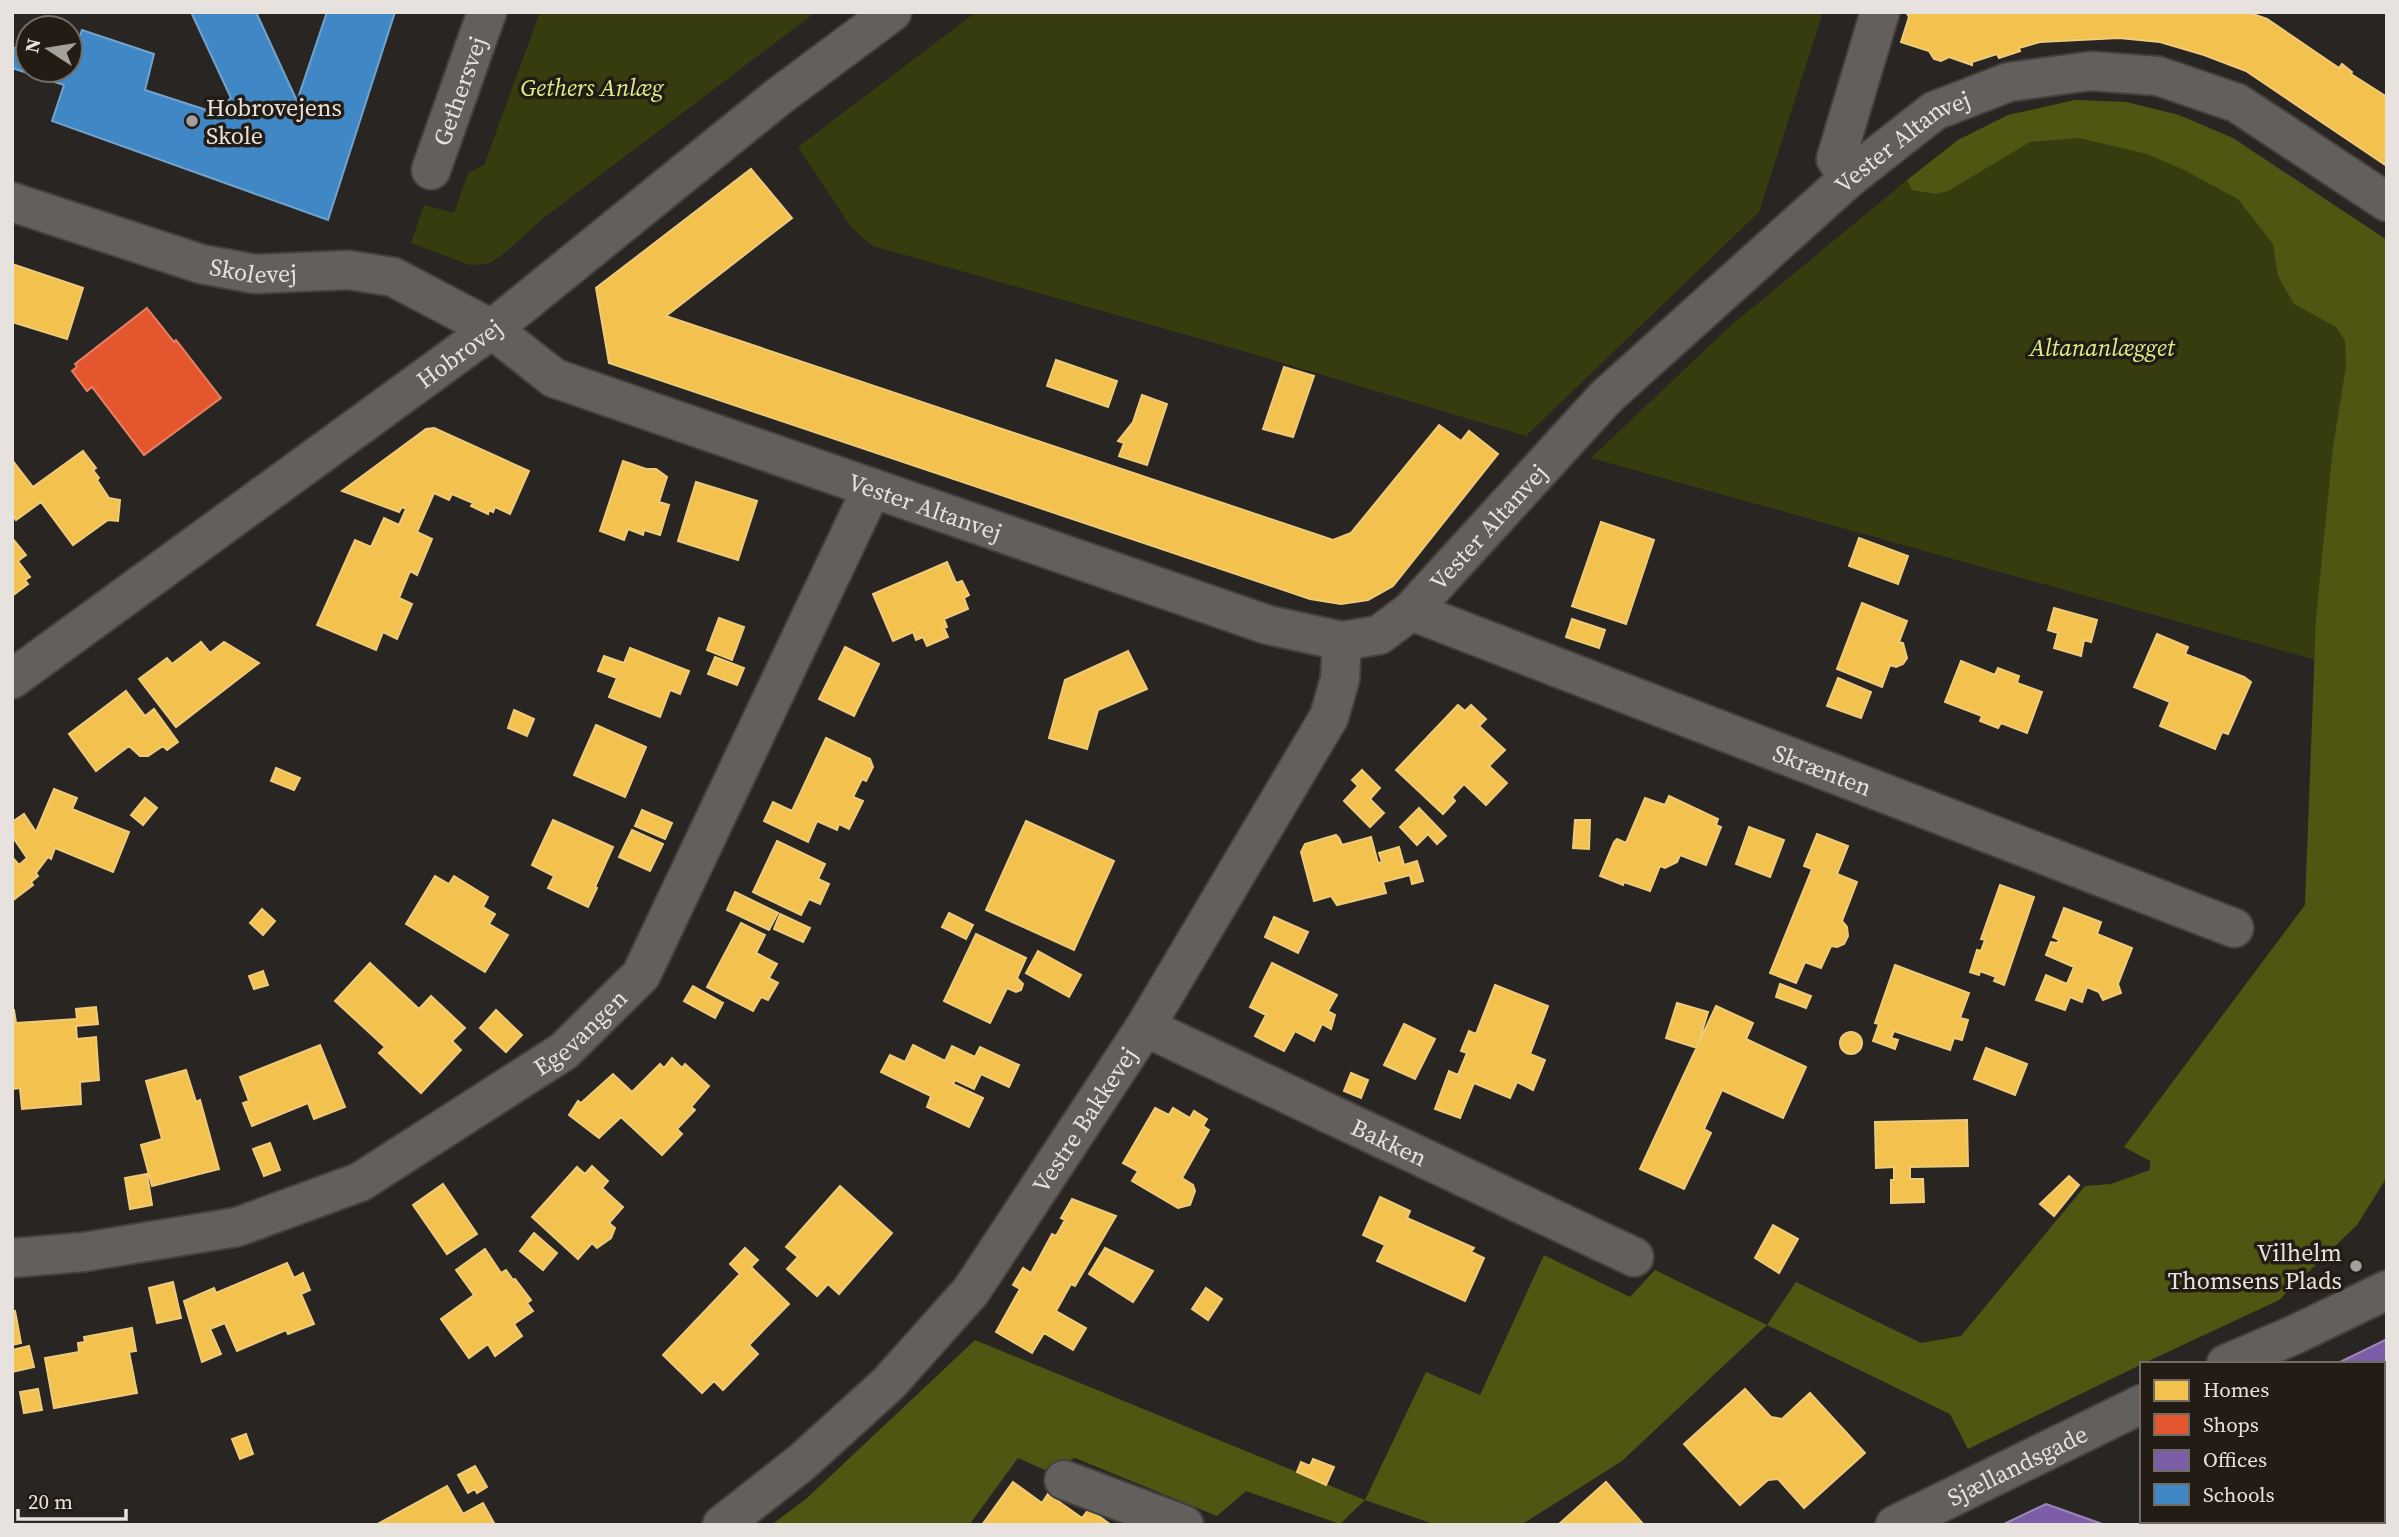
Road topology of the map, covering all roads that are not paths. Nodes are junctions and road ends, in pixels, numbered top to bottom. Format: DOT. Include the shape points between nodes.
graph roads {
  1 [pos="487,12"];
  2 [pos="891,12"];
  3 [pos="1880,12"];
  4 [pos="431,170"];
  5 [pos="1849,178"];
  6 [pos="12,202"];
  7 [pos="2387,202"];
  8 [pos="492,329"];
  9 [pos="872,488"];
  10 [pos="1411,611"];
  11 [pos="1342,641"];
  12 [pos="12,679"];
  13 [pos="2234,928"];
  14 [pos="1145,1027"];
  15 [pos="1634,1257"];
  16 [pos="12,1258"];
  17 [pos="2387,1290"];
  18 [pos="2231,1362"];
  19 [pos="2140,1405"];
  20 [pos="1064,1479"];
  21 [pos="722,1525"];
  22 [pos="1184,1525"];
  23 [pos="1895,1525"];
  1 -- 4 [label="street, Gethersvej"];
  2 -- 8 [label="street, Hobrovej"];
  3 -- 5 [label="street" via="1836,159"];
  5 -- 7 [label="street, Vester Altanvej" via="1934,111 2009,82 2091,71 2158,76 2238,103"];
  5 -- 10 [label="street, Vester Altanvej" via="1606,397"];
  6 -- 8 [label="street, Skolevej" via="201,264 256,274 348,270 393,277"];
  8 -- 9 [label="street, Vester Altanvej" via="554,378"];
  8 -- 12 [label="street, Hobrovej"];
  9 -- 11 [label="street, Vester Altanvej" via="1268,625"];
  9 -- 16 [label="street, Egevangen" via="641,975 564,1051 360,1182 237,1227 84,1252"];
  10 -- 11 [label="street, Vester Altanvej" via="1379,635"];
  10 -- 13 [label="street, Skrænten"];
  11 -- 14 [label="street, Vestre Bakkevej" via="1340,679 1329,717"];
  14 -- 15 [label="street, Bakken"];
  14 -- 21 [label="street, Vestre Bakkevej" via="971,1291 889,1383 802,1462"];
  17 -- 18 [label="street"];
  19 -- 23 [label="street, Sjællandsgade"];
  20 -- 22 [label="street"];
}
